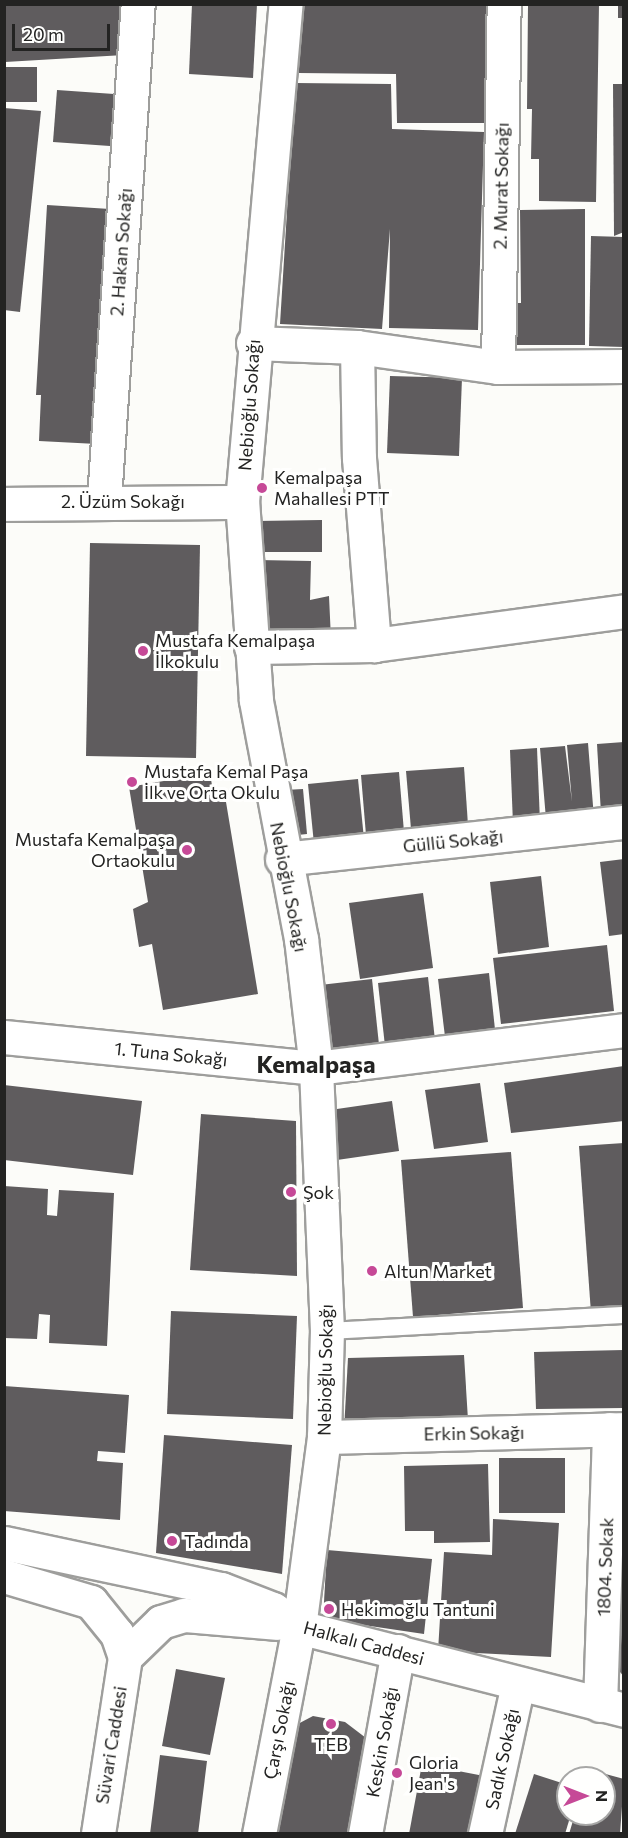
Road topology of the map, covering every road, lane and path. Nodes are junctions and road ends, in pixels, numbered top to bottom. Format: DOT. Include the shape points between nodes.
graph roads {
  1 [pos="138,4"];
  2 [pos="286,4"];
  3 [pos="504,4"];
  4 [pos="254,344"];
  5 [pos="357,347"];
  6 [pos="624,366"];
  7 [pos="498,367"];
  8 [pos="104,499"];
  9 [pos="242,502"];
  10 [pos="4,504"];
  11 [pos="624,611"];
  12 [pos="374,645"];
  13 [pos="251,647"];
  14 [pos="624,822"];
  15 [pos="282,859"];
  16 [pos="624,1030"];
  17 [pos="4,1037"];
  18 [pos="315,1068"];
  19 [pos="624,1316"];
  20 [pos="327,1331"];
  21 [pos="616,1429"];
  22 [pos="324,1437"];
  23 [pos="4,1543"];
  24 [pos="4,1576"];
  25 [pos="299,1627"];
  26 [pos="398,1652"];
  27 [pos="125,1657"];
  28 [pos="518,1684"];
  29 [pos="612,1708"];
  30 [pos="98,1833"];
  31 [pos="259,1833"];
  32 [pos="365,1833"];
  33 [pos="485,1833"];
  1 -- 8 [label="street, 2. Hakan Sokağı"];
  2 -- 4 [label="street, Nebioğlu Sokağı"];
  3 -- 7 [label="street, 2. Murat Sokağı"];
  4 -- 5 [label="street"];
  4 -- 9 [label="street, Nebioğlu Sokağı"];
  5 -- 7 [label="street"];
  5 -- 12 [label="street" via="359,458"];
  6 -- 7 [label="street"];
  8 -- 9 [label="street, 2. Üzüm Sokağı"];
  8 -- 10 [label="street, 2. Üzüm Sokağı"];
  9 -- 13 [label="street, Nebioğlu Sokağı"];
  11 -- 12 [label="street"];
  12 -- 13 [label="street"];
  13 -- 15 [label="street, Nebioğlu Sokağı"];
  14 -- 15 [label="street, Güllü Sokağı"];
  15 -- 18 [label="street, Nebioğlu Sokağı" via="301,939"];
  16 -- 18 [label="street, 1. Tuna Sokağı"];
  17 -- 18 [label="street, 1. Tuna Sokağı"];
  18 -- 20 [label="street, Nebioğlu Sokağı"];
  19 -- 20 [label="lane"];
  20 -- 22 [label="street, Nebioğlu Sokağı"];
  21 -- 22 [label="street, Erkin Sokağı"];
  21 -- 29 [label="street, 1804. Sokak"];
  22 -- 25 [label="street, Nebioğlu Sokağı"];
  23 -- 25 [label="street, Halkalı Caddesi" via="221,1589 273,1609"];
  24 -- 27 [label="street" via="91,1602 104,1612"];
  25 -- 26 [label="street, Halkalı Caddesi"];
  25 -- 27 [label="street" via="184,1615 161,1622"];
  25 -- 31 [label="street, Çarşı Sokağı"];
  26 -- 28 [label="street, Halkalı Caddesi"];
  26 -- 32 [label="street, Keskin Sokağı"];
  27 -- 30 [label="street, Süvari Caddesi"];
  28 -- 29 [label="street, Halkalı Caddesi"];
  28 -- 33 [label="street, Sadık Sokağı"];
}
